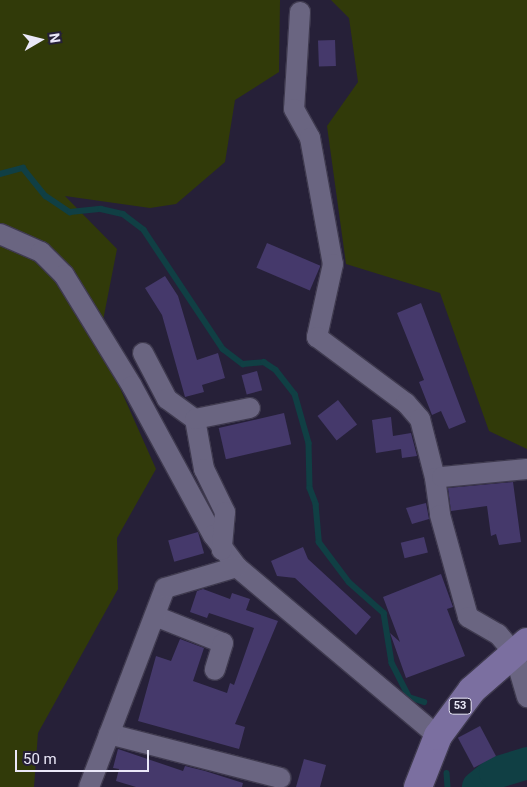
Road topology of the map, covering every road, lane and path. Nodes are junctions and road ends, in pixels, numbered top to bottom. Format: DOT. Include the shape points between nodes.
graph roads {
  1 [pos="300,12"];
  2 [pos="0,234"];
  3 [pos="143,353"];
  4 [pos="250,408"];
  5 [pos="195,419"];
  6 [pos="527,470"];
  7 [pos="442,477"];
  8 [pos="222,550"];
  9 [pos="237,567"];
  10 [pos="155,616"];
  11 [pos="520,648"];
  12 [pos="215,670"];
  13 [pos="527,697"];
  14 [pos="109,734"];
  15 [pos="438,736"];
  16 [pos="280,778"];
  17 [pos="89,787"];
  18 [pos="418,787"];
  1 -- 11 [label="street" via="294,109 310,138 333,264 317,337 406,402 420,419 435,478 440,515 468,617"];
  2 -- 8 [label="street" via="41,252 64,275 132,386"];
  3 -- 5 [label="street" via="167,399"];
  4 -- 5 [label="street"];
  5 -- 8 [label="street" via="204,470 225,512"];
  6 -- 7 [label="street"];
  8 -- 9 [label="street"];
  9 -- 10 [label="street" via="165,588"];
  9 -- 15 [label="street"];
  10 -- 12 [label="street" via="223,643"];
  10 -- 14 [label="street"];
  11 -- 13 [label="street"];
  11 -- 15 [label="main road, 53" via="472,690"];
  14 -- 16 [label="street"];
  14 -- 17 [label="street"];
  15 -- 18 [label="main road, 53"];
}
